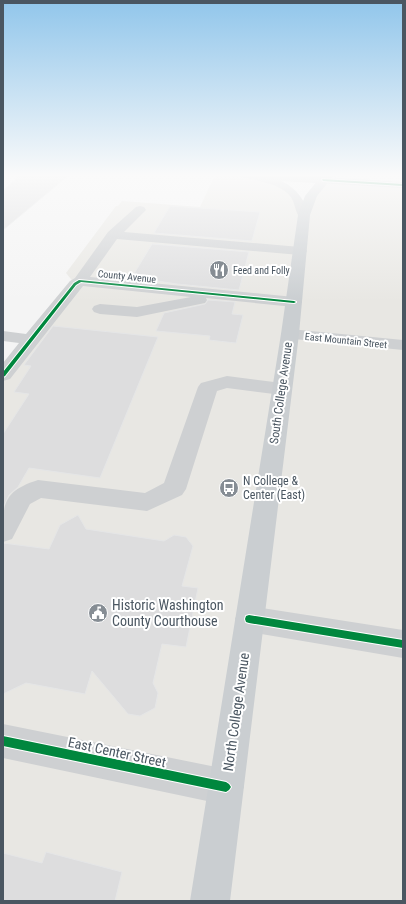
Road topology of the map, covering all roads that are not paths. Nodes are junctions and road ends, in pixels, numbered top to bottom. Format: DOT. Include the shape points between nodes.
graph roads {
  1 [pos="132,217"];
  2 [pos="304,217"];
  3 [pos="113,235"];
  4 [pos="300,251"];
  5 [pos="80,281"];
  6 [pos="223,296"];
  7 [pos="294,302"];
  8 [pos="100,309"];
  9 [pos="290,334"];
  10 [pos="3,336"];
  11 [pos="31,340"];
  12 [pos="403,345"];
  13 [pos="3,375"];
  14 [pos="282,390"];
  15 [pos="3,532"];
  16 [pos="249,619"];
  17 [pos="403,644"];
  18 [pos="3,741"];
  19 [pos="226,787"];
  20 [pos="210,901"];
  1 -- 3 [label="street"];
  2 -- 4 [label="main road, South College Avenue"];
  3 -- 4 [label="street"];
  3 -- 5 [label="street"];
  4 -- 7 [label="main road, South College Avenue"];
  5 -- 6 [label="street, County Avenue"];
  5 -- 11 [label="street, County Avenue"];
  6 -- 7 [label="street, County Avenue"];
  6 -- 8 [label="street" via="136,312"];
  7 -- 9 [label="main road, South College Avenue"];
  9 -- 12 [label="street, East Mountain Street"];
  9 -- 14 [label="main road, South College Avenue"];
  10 -- 11 [label="street"];
  11 -- 13 [label="street, County Avenue"];
  14 -- 15 [label="street" via="227,382 208,387 174,489 147,502 38,489 21,498"];
  14 -- 16 [label="main road, South College Avenue"];
  16 -- 17 [label="street"];
  16 -- 19 [label="main road, North College Avenue"];
  18 -- 19 [label="street, East Center Street"];
  19 -- 20 [label="main road, North College Avenue"];
}
